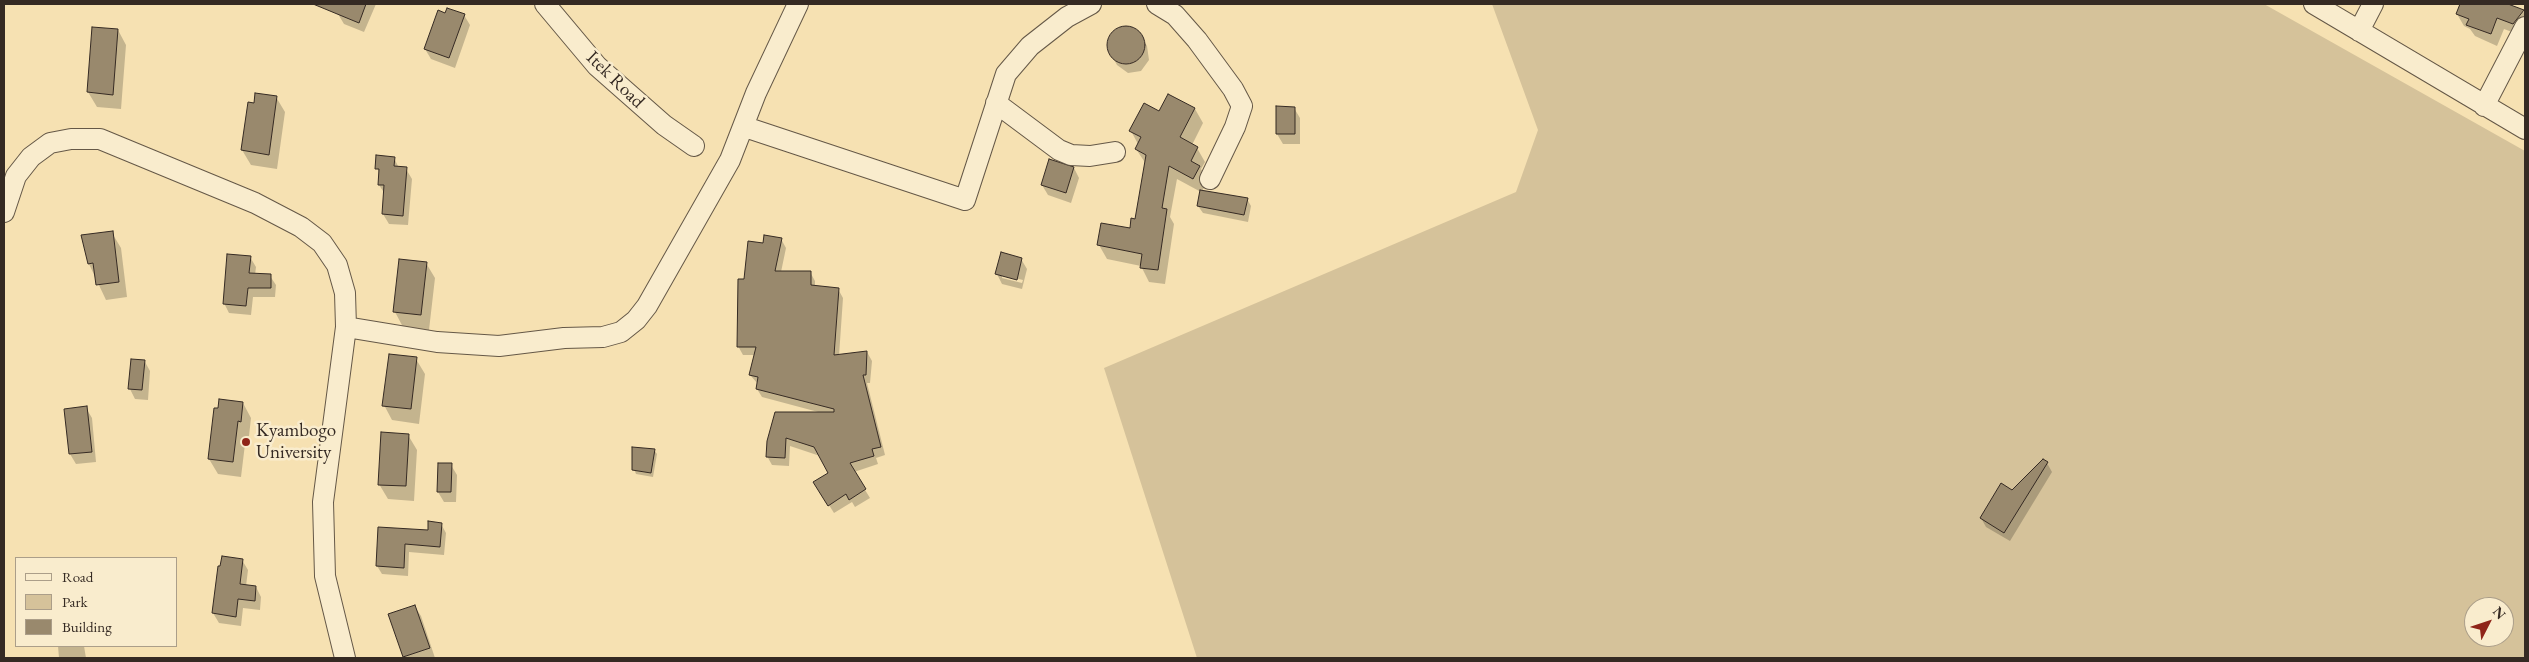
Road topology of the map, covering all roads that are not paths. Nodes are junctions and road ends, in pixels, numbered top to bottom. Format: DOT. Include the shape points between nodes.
graph roads {
  1 [pos="546,4"];
  2 [pos="798,4"];
  3 [pos="1091,4"];
  4 [pos="1157,4"];
  5 [pos="2314,4"];
  6 [pos="2373,4"];
  7 [pos="2525,27"];
  8 [pos="2359,30"];
  9 [pos="996,103"];
  10 [pos="2484,106"];
  11 [pos="745,127"];
  12 [pos="2525,130"];
  13 [pos="694,146"];
  14 [pos="1115,152"];
  15 [pos="1210,179"];
  16 [pos="4,212"];
  17 [pos="346,327"];
  18 [pos="345,658"];
  1 -- 13 [label="street, Itek Road" via="597,66 664,125"];
  2 -- 11 [label="street" via="756,94"];
  3 -- 9 [label="street" via="1067,17 1030,46 1006,74"];
  4 -- 15 [label="street" via="1175,16 1197,40 1242,106"];
  5 -- 8 [label="street"];
  6 -- 8 [label="street"];
  7 -- 10 [label="street"];
  8 -- 10 [label="street"];
  9 -- 11 [label="street" via="965,200"];
  9 -- 14 [label="street" via="1059,150 1071,155"];
  10 -- 12 [label="street"];
  11 -- 17 [label="street" via="730,160 647,306 620,332 499,346 437,342"];
  16 -- 17 [label="street" via="16,176 31,157 50,143 100,139 255,203 301,226 322,242 337,265 345,293"];
  17 -- 18 [label="street" via="322,502 324,576"];
}
